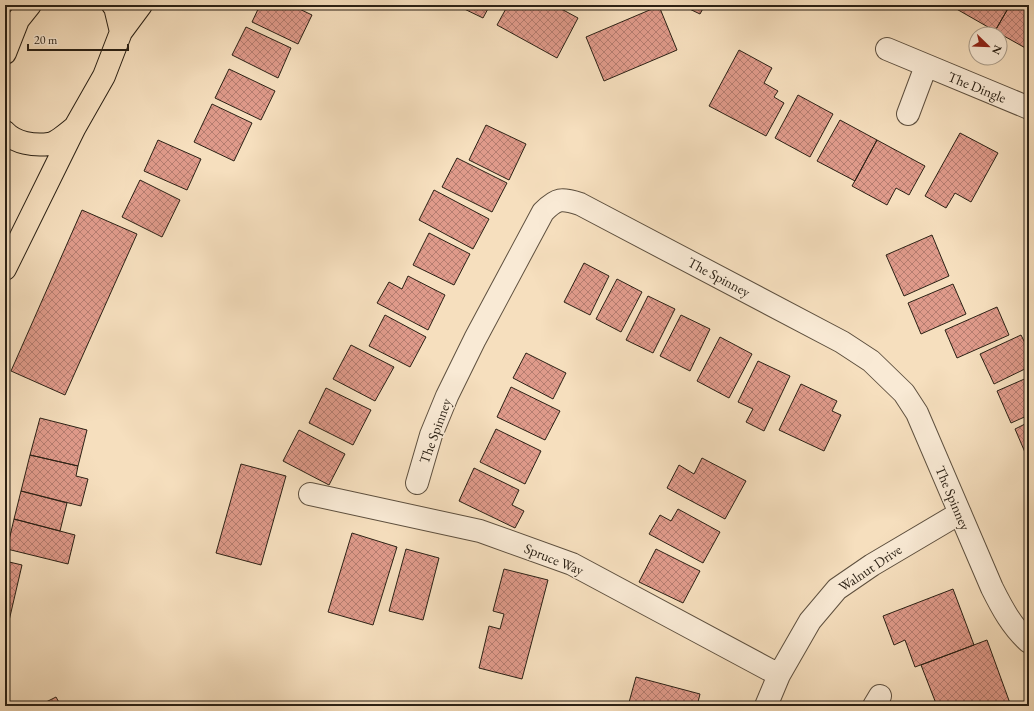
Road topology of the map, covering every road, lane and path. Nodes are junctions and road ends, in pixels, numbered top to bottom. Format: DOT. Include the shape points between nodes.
graph roads {
  1 [pos="113,5"];
  2 [pos="141,5"];
  3 [pos="24,10"];
  4 [pos="121,32"];
  5 [pos="887,49"];
  6 [pos="5,53"];
  7 [pos="926,66"];
  8 [pos="1029,108"];
  9 [pos="908,114"];
  10 [pos="75,128"];
  11 [pos="5,132"];
  12 [pos="5,268"];
  13 [pos="417,484"];
  14 [pos="310,494"];
  15 [pos="960,513"];
  16 [pos="1029,642"];
  17 [pos="779,675"];
  18 [pos="766,706"];
  1 -- 4 [label="main road"];
  2 -- 4 [label="main road"];
  3 -- 6 [label="main road"];
  4 -- 10 [label="main road" via="104,76"];
  5 -- 7 [label="street, The Dingle"];
  7 -- 8 [label="street, The Dingle"];
  7 -- 9 [label="street"];
  10 -- 11 [label="main road" via="50,144 24,144"];
  10 -- 12 [label="main road"];
  13 -- 15 [label="street, The Spinney" via="431,435 479,332 542,212 553,202 565,200 580,204 842,342 871,361 904,394 917,413"];
  14 -- 17 [label="street, Spruce Way" via="480,531 572,564"];
  15 -- 16 [label="street, The Spinney" via="992,588 1019,633"];
  15 -- 17 [label="street, Walnut Drive" via="872,565 837,589 810,621"];
  17 -- 18 [label="street, Walnut Drive"];
}
